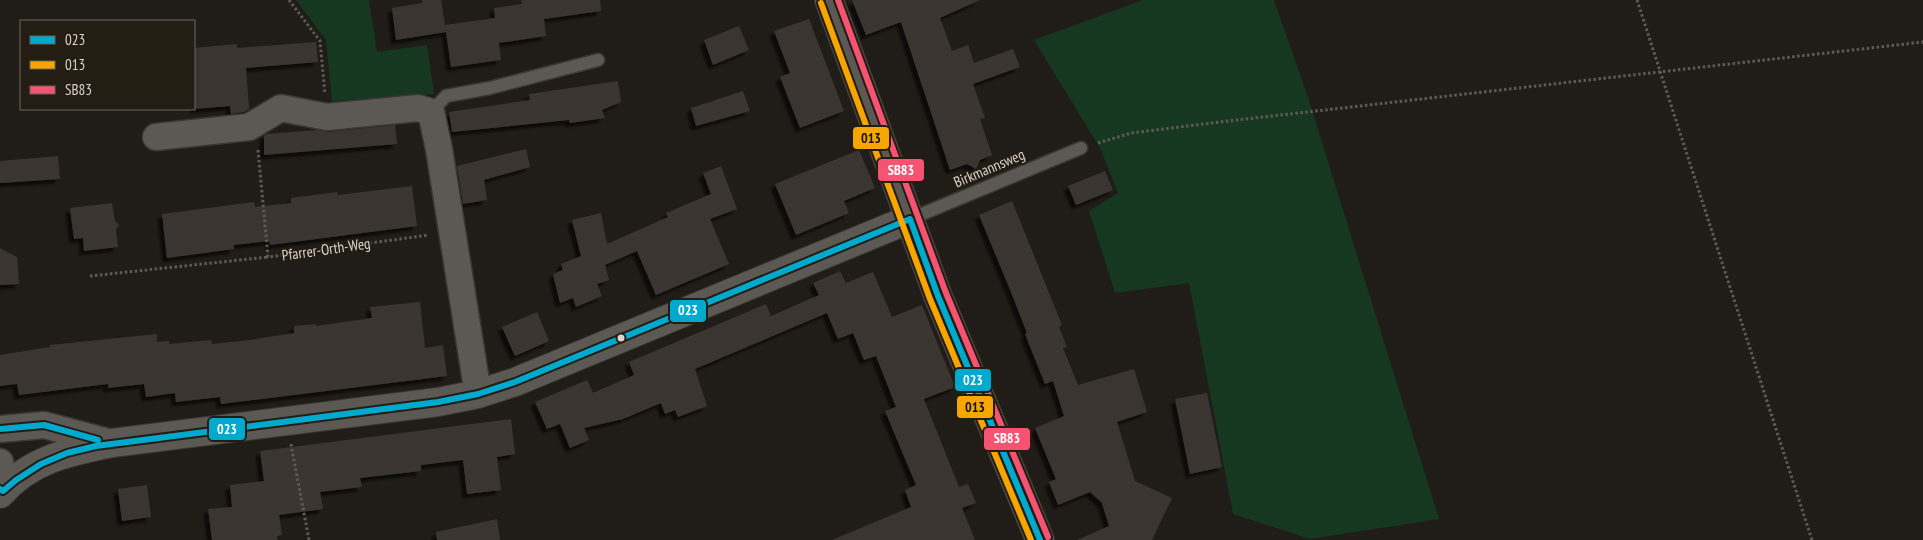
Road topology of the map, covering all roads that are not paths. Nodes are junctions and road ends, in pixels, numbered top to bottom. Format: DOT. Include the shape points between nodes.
graph roads {
  1 [pos="830,0"];
  2 [pos="598,60"];
  3 [pos="431,112"];
  4 [pos="156,137"];
  5 [pos="1081,148"];
  6 [pos="910,219"];
  7 [pos="478,394"];
  8 [pos="0,429"];
  9 [pos="112,443"];
  10 [pos="0,462"];
  11 [pos="1,491"];
  12 [pos="1040,540"];
  1 -- 6 [label="street"];
  2 -- 3 [label="lane" via="446,96"];
  3 -- 4 [label="street" via="418,108 327,116 281,108 249,127"];
  3 -- 7 [label="street"];
  5 -- 6 [label="lane, Birkmannsweg"];
  6 -- 7 [label="street"];
  6 -- 12 [label="street" via="938,296"];
  7 -- 9 [label="street" via="438,402"];
  8 -- 9 [label="street" via="44,425"];
  9 -- 11 [label="street" via="47,459"];
  10 -- 11 [label="street"];
}
